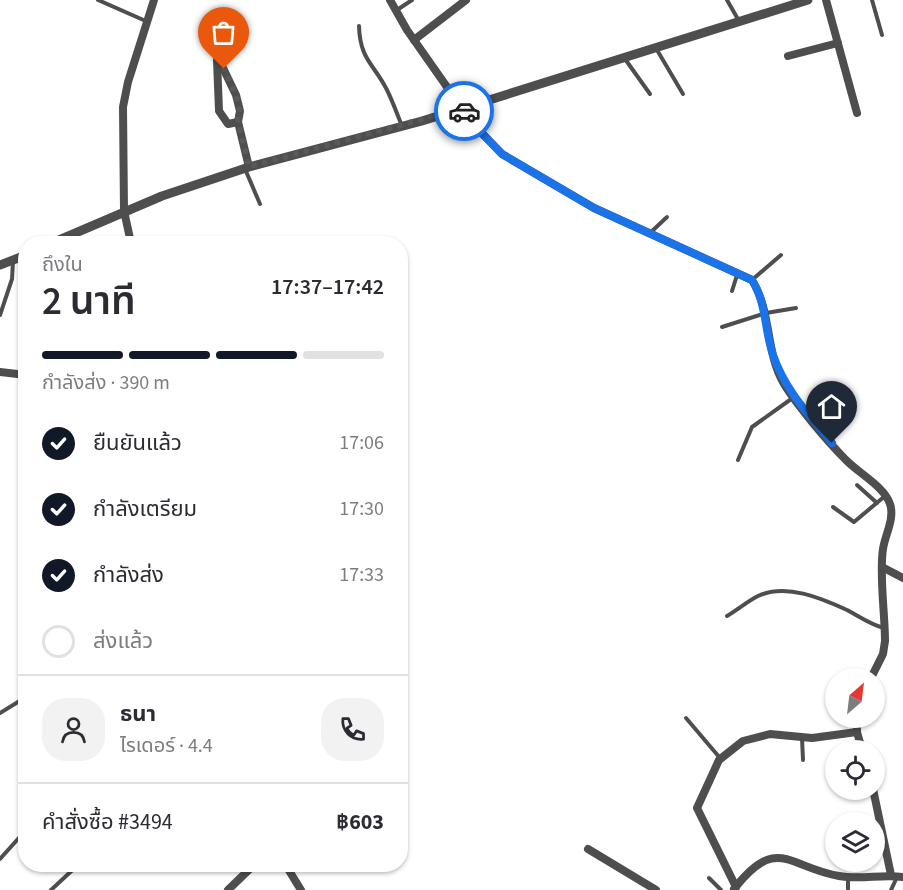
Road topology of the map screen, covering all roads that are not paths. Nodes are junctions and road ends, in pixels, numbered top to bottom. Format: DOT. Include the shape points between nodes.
graph roads {
  1 [pos="98,0"];
  2 [pos="154,0"];
  3 [pos="390,0"];
  4 [pos="412,0"];
  5 [pos="466,0"];
  6 [pos="727,0"];
  7 [pos="808,0"];
  8 [pos="826,0"];
  9 [pos="872,0"];
  10 [pos="396,11"];
  11 [pos="149,22"];
  12 [pos="740,22"];
  13 [pos="359,26"];
  14 [pos="882,35"];
  15 [pos="208,37"];
  16 [pos="414,40"];
  17 [pos="838,43"];
  18 [pos="657,49"];
  19 [pos="788,56"];
  20 [pos="217,57"];
  21 [pos="625,58"];
  22 [pos="650,94"];
  23 [pos="683,94"];
  24 [pos="463,108"];
  25 [pos="857,113"];
  26 [pos="238,122"];
  27 [pos="402,127"];
  28 [pos="247,168"];
  29 [pos="260,204"];
  30 [pos="124,211"];
  31 [pos="667,217"];
  32 [pos="650,234"];
  33 [pos="68,236"];
  34 [pos="129,236"];
  35 [pos="781,255"];
  36 [pos="18,258"];
  37 [pos="13,260"];
  38 [pos="0,265"];
  39 [pos="739,272"];
  40 [pos="752,280"];
  41 [pos="732,291"];
  42 [pos="796,308"];
  43 [pos="766,313"];
  44 [pos="0,315"];
  45 [pos="722,327"];
  46 [pos="0,372"];
  47 [pos="18,374"];
  48 [pos="795,397"];
  49 [pos="738,460"];
  50 [pos="857,485"];
  51 [pos="885,496"];
  52 [pos="877,503"];
  53 [pos="833,507"];
  54 [pos="884,568"];
  55 [pos="903,578"];
  56 [pos="727,616"];
  57 [pos="885,628"];
  58 [pos="876,668"];
  59 [pos="18,702"];
  60 [pos="0,712"];
  61 [pos="686,717"];
  62 [pos="857,728"];
  63 [pos="857,732"];
  64 [pos="802,738"];
  65 [pos="859,740"];
  66 [pos="720,758"];
  67 [pos="803,760"];
  68 [pos="876,800"];
  69 [pos="18,839"];
  70 [pos="588,849"];
  71 [pos="0,859"];
  72 [pos="70,872"];
  73 [pos="247,872"];
  74 [pos="290,872"];
  75 [pos="897,876"];
  76 [pos="848,877"];
  77 [pos="709,878"];
  78 [pos="735,889"];
  79 [pos="51,890"];
  80 [pos="228,890"];
  81 [pos="301,890"];
  82 [pos="656,890"];
  83 [pos="721,890"];
  84 [pos="848,890"];
  85 [pos="891,890"];
  1 -- 11 [label="lane"];
  2 -- 11 [label="street"];
  3 -- 10 [label="street"];
  4 -- 10 [label="lane"];
  5 -- 16 [label="street"];
  6 -- 12 [label="lane"];
  7 -- 12 [label="street"];
  8 -- 17 [label="street"];
  9 -- 14 [label="lane"];
  10 -- 16 [label="street"];
  11 -- 30 [label="street" via="123,107"];
  12 -- 18 [label="street"];
  13 -- 27 [label="lane" via="360,44 386,88"];
  15 -- 20 [label="street"];
  16 -- 24 [label="street"];
  17 -- 19 [label="street"];
  17 -- 25 [label="street"];
  18 -- 21 [label="street"];
  18 -- 23 [label="lane"];
  20 -- 26 [label="street" via="236,95"];
  20 -- 26 [label="street" via="219,111 228,124"];
  21 -- 22 [label="lane"];
  21 -- 24 [label="street"];
  24 -- 27 [label="street"];
  24 -- 32 [label="street" via="502,154 594,208"];
  26 -- 28 [label="street"];
  27 -- 28 [label="street"];
  28 -- 29 [label="lane"];
  28 -- 30 [label="street"];
  30 -- 33 [label="street"];
  30 -- 34 [label="street"];
  31 -- 32 [label="lane"];
  32 -- 39 [label="street"];
  35 -- 40 [label="lane"];
  36 -- 37 [label="street"];
  37 -- 38 [label="street"];
  37 -- 44 [label="lane" via="12,279"];
  39 -- 40 [label="street"];
  39 -- 41 [label="lane"];
  40 -- 43 [label="street"];
  42 -- 43 [label="lane"];
  43 -- 45 [label="lane"];
  43 -- 48 [label="street" via="772,352 784,384"];
  46 -- 47 [label="street"];
  48 -- 49 [label="lane" via="753,427"];
  48 -- 51 [label="street" via="844,459"];
  50 -- 52 [label="lane"];
  51 -- 52 [label="lane"];
  51 -- 54 [label="street" via="892,514 883,551"];
  52 -- 53 [label="lane" via="854,522"];
  54 -- 55 [label="street"];
  54 -- 57 [label="street"];
  56 -- 57 [label="lane" via="775,591 804,593"];
  57 -- 58 [label="street" via="883,654"];
  59 -- 60 [label="lane"];
  61 -- 66 [label="lane"];
  62 -- 63 [label="street"];
  63 -- 64 [label="street"];
  63 -- 65 [label="street"];
  64 -- 66 [label="street" via="755,736"];
  64 -- 67 [label="lane"];
  66 -- 78 [label="street" via="697,808"];
  68 -- 75 [label="street"];
  69 -- 71 [label="lane"];
  70 -- 82 [label="street"];
  72 -- 79 [label="lane"];
  73 -- 80 [label="street"];
  74 -- 81 [label="street"];
  75 -- 76 [label="street"];
  75 -- 85 [label="lane"];
  76 -- 78 [label="street" via="777,857 755,867"];
  76 -- 84 [label="lane"];
  77 -- 83 [label="lane"];
}
